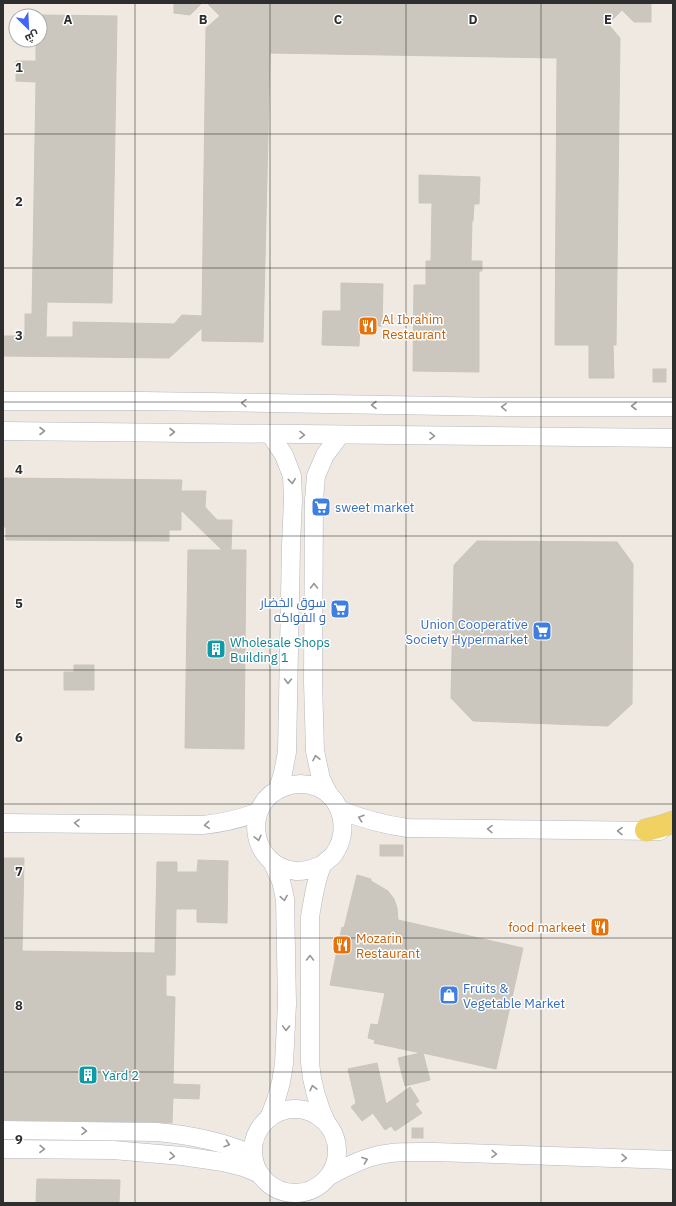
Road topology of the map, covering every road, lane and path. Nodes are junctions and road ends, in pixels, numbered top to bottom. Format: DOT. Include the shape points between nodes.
graph roads {
  1 [pos="3,401"];
  2 [pos="669,408"];
  3 [pos="3,431"];
  4 [pos="270,434"];
  5 [pos="340,435"];
  6 [pos="670,435"];
  7 [pos="278,789"];
  8 [pos="328,794"];
  9 [pos="340,810"];
  10 [pos="258,812"];
  11 [pos="673,822"];
  12 [pos="3,823"];
  13 [pos="646,830"];
  14 [pos="673,832"];
  15 [pos="272,862"];
  16 [pos="322,865"];
  17 [pos="269,1118"];
  18 [pos="327,1124"];
  19 [pos="3,1130"];
  20 [pos="3,1149"];
  21 [pos="253,1155"];
  22 [pos="673,1160"];
  23 [pos="325,1180"];
  24 [pos="269,1188"];
  25 [pos="315,1203"];
  2 -- 1 [label="street, one-way"];
  3 -- 4 [label="street, one-way"];
  4 -- 5 [label="street, one-way"];
  4 -- 7 [label="street, one-way" via="284,455 292,476 293,499 287,752"];
  5 -- 6 [label="street, one-way" via="610,438"];
  8 -- 5 [label="street, one-way" via="321,779 315,751 314,500 316,476 325,455"];
  7 -- 8 [label="street" via="304,784"];
  7 -- 10 [label="street" via="266,799"];
  8 -- 9 [label="street"];
  13 -- 9 [label="street, one-way" via="408,828 362,819"];
  9 -- 16 [label="street" via="343,826 341,841 334,854"];
  10 -- 12 [label="street, one-way" via="240,819 203,825"];
  10 -- 15 [label="street, one-way" via="255,825 257,839 262,852"];
  11 -- 13 [label="main road"];
  13 -- 14 [label="street"];
  15 -- 16 [label="street" via="296,871 310,870"];
  15 -- 17 [label="street, one-way" via="281,881 285,899 287,1004 281,1082"];
  18 -- 16 [label="street, one-way" via="312,1084 310,1063 310,917"];
  17 -- 18 [label="street" via="284,1111 300,1109 315,1114"];
  17 -- 21 [label="street" via="260,1128 254,1141"];
  18 -- 23 [label="street" via="334,1136 337,1149 335,1163"];
  19 -- 21 [label="street, one-way" via="181,1134 218,1142"];
  20 -- 24 [label="street, one-way" via="113,1150 223,1162 243,1167"];
  21 -- 24 [label="street"];
  23 -- 22 [label="street, one-way" via="353,1164 376,1156 400,1153"];
  23 -- 24 [label="street" via="309,1191 296,1193"];
  23 -- 25 [label="street"];
}
